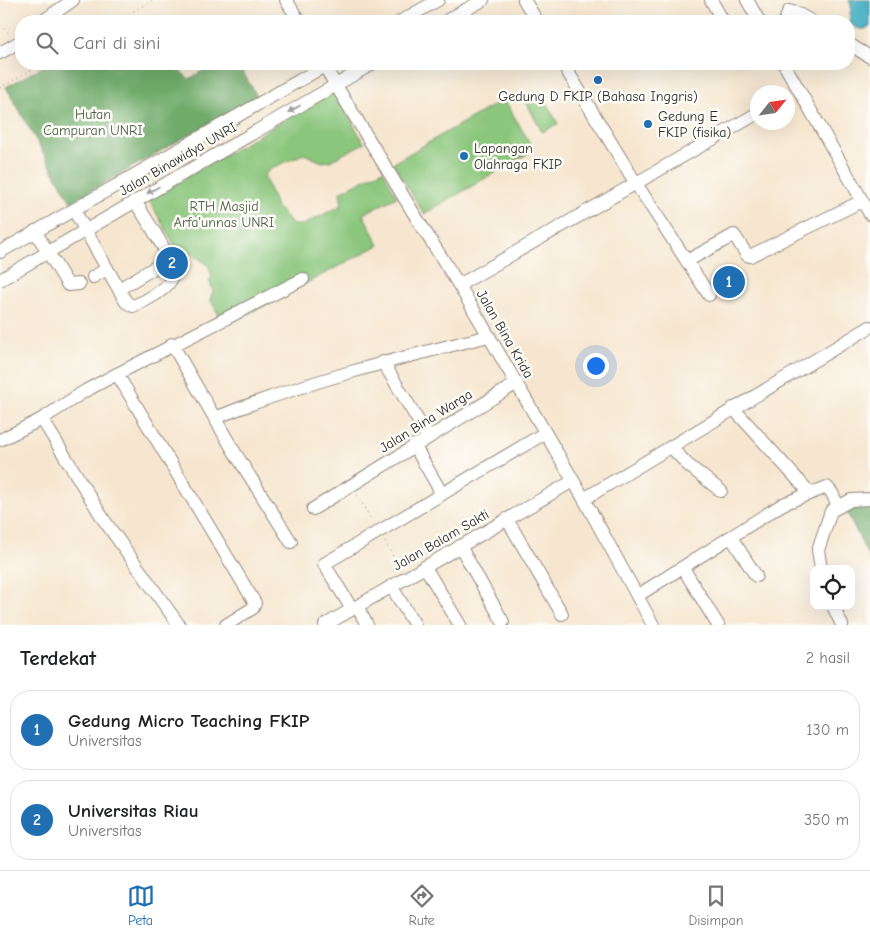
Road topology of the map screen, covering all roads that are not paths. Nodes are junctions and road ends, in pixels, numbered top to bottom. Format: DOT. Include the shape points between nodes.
graph roads {
  1 [pos="73,0"];
  2 [pos="286,0"];
  3 [pos="438,0"];
  4 [pos="483,0"];
  5 [pos="524,0"];
  6 [pos="711,0"];
  7 [pos="747,0"];
  8 [pos="51,15"];
  9 [pos="295,15"];
  10 [pos="412,15"];
  11 [pos="457,15"];
  12 [pos="533,15"];
  13 [pos="720,15"];
  14 [pos="756,15"];
  15 [pos="787,15"];
  16 [pos="799,15"];
  17 [pos="15,45"];
  18 [pos="855,48"];
  19 [pos="0,53"];
  20 [pos="870,57"];
  21 [pos="315,70"];
  22 [pos="328,70"];
  23 [pos="361,70"];
  24 [pos="567,70"];
  25 [pos="788,70"];
  26 [pos="336,84"];
  27 [pos="799,89"];
  28 [pos="795,92"];
  29 [pos="750,117"];
  30 [pos="635,182"];
  31 [pos="862,200"];
  32 [pos="135,201"];
  33 [pos="74,210"];
  34 [pos="870,214"];
  35 [pos="86,229"];
  36 [pos="35,231"];
  37 [pos="0,252"];
  38 [pos="48,252"];
  39 [pos="169,259"];
  40 [pos="687,261"];
  41 [pos="107,269"];
  42 [pos="93,277"];
  43 [pos="303,279"];
  44 [pos="0,280"];
  45 [pos="79,284"];
  46 [pos="459,284"];
  47 [pos="119,289"];
  48 [pos="709,295"];
  49 [pos="870,327"];
  50 [pos="489,336"];
  51 [pos="172,344"];
  52 [pos="383,362"];
  53 [pos="117,374"];
  54 [pos="517,383"];
  55 [pos="733,408"];
  56 [pos="215,418"];
  57 [pos="42,419"];
  58 [pos="545,433"];
  59 [pos="428,437"];
  60 [pos="0,440"];
  61 [pos="414,445"];
  62 [pos="671,447"];
  63 [pos="573,481"];
  64 [pos="721,491"];
  65 [pos="809,492"];
  66 [pos="442,494"];
  67 [pos="870,499"];
  68 [pos="584,500"];
  69 [pos="838,506"];
  70 [pos="314,510"];
  71 [pos="507,520"];
  72 [pos="732,537"];
  73 [pos="291,542"];
  74 [pos="460,546"];
  75 [pos="820,565"];
  76 [pos="425,567"];
  77 [pos="683,568"];
  78 [pos="756,576"];
  79 [pos="391,586"];
  80 [pos="637,596"];
  81 [pos="354,608"];
  82 [pos="834,610"];
  83 [pos="562,614"];
  84 [pos="503,622"];
  85 [pos="179,625"];
  86 [pos="226,625"];
  87 [pos="325,625"];
  88 [pos="367,625"];
  89 [pos="415,625"];
  90 [pos="460,625"];
  91 [pos="653,625"];
  92 [pos="718,625"];
  93 [pos="842,625"];
  1 -- 8 [label="street"];
  2 -- 9 [label="street"];
  3 -- 10 [label="street"];
  4 -- 11 [label="street"];
  5 -- 12 [label="street"];
  6 -- 13 [label="street"];
  7 -- 14 [label="street"];
  15 -- 16 [label="street" via="793,12"];
  17 -- 19 [label="street"];
  18 -- 20 [label="street"];
  21 -- 33 [label="street, Jalan Binawidya UNRI"];
  22 -- 26 [label="street, Jalan Bina Krida"];
  23 -- 26 [label="street, Jalan Binawidya UNRI"];
  24 -- 30 [label="street"];
  25 -- 27 [label="street"];
  26 -- 32 [label="street, Jalan Binawidya UNRI, one-way"];
  26 -- 46 [label="street, Jalan Bina Krida"];
  27 -- 28 [label="street"];
  27 -- 31 [label="street"];
  29 -- 30 [label="street"];
  30 -- 40 [label="street"];
  30 -- 46 [label="street"];
  31 -- 34 [label="street"];
  31 -- 40 [label="street" via="750,256 734,235"];
  32 -- 35 [label="street, Jalan Binawidya UNRI"];
  32 -- 39 [label="street"];
  33 -- 35 [label="street"];
  33 -- 36 [label="street, Jalan Binawidya UNRI"];
  35 -- 38 [label="street, Jalan Binawidya UNRI"];
  35 -- 41 [label="street"];
  36 -- 37 [label="street, Jalan Binawidya UNRI"];
  36 -- 38 [label="street"];
  38 -- 44 [label="street, Jalan Binawidya UNRI"];
  38 -- 45 [label="street" via="68,285"];
  39 -- 47 [label="street"];
  39 -- 47 [label="street" via="172,272 169,283 140,304 130,305"];
  40 -- 48 [label="street"];
  41 -- 42 [label="street"];
  41 -- 47 [label="street"];
  43 -- 51 [label="street"];
  46 -- 50 [label="street, Jalan Bina Krida"];
  49 -- 55 [label="street"];
  50 -- 52 [label="street"];
  50 -- 54 [label="street, Jalan Bina Krida"];
  51 -- 53 [label="street"];
  51 -- 56 [label="street"];
  52 -- 56 [label="street" via="331,376"];
  52 -- 59 [label="street"];
  53 -- 57 [label="street"];
  53 -- 86 [label="street" via="255,603 253,608"];
  54 -- 58 [label="street, Jalan Bina Krida"];
  54 -- 59 [label="street, Jalan Bina Warga"];
  55 -- 62 [label="street"];
  55 -- 65 [label="street"];
  56 -- 73 [label="street"];
  57 -- 60 [label="street"];
  57 -- 85 [label="street" via="104,520"];
  58 -- 63 [label="street, Jalan Bina Krida"];
  58 -- 66 [label="street"];
  59 -- 61 [label="street, Jalan Bina Warga"];
  61 -- 66 [label="street"];
  61 -- 70 [label="street, Jalan Bina Warga"];
  62 -- 64 [label="street"];
  62 -- 68 [label="street"];
  63 -- 68 [label="street, Jalan Bina Krida"];
  63 -- 71 [label="street, Jalan Balam Sakti"];
  65 -- 69 [label="street" via="826,487"];
  65 -- 72 [label="street" via="783,504"];
  66 -- 81 [label="street" via="324,564"];
  67 -- 69 [label="street" via="852,500"];
  68 -- 80 [label="street, Jalan Bina Krida"];
  69 -- 75 [label="street" via="828,516 818,550"];
  71 -- 74 [label="street, Jalan Balam Sakti"];
  71 -- 83 [label="street"];
  72 -- 77 [label="street"];
  72 -- 78 [label="street"];
  74 -- 76 [label="street, Jalan Balam Sakti"];
  74 -- 84 [label="street"];
  76 -- 79 [label="street, Jalan Balam Sakti"];
  76 -- 90 [label="street"];
  77 -- 80 [label="street"];
  77 -- 92 [label="street"];
  79 -- 81 [label="street, Jalan Balam Sakti"];
  79 -- 89 [label="street"];
  80 -- 91 [label="street, Jalan Bina Krida"];
  81 -- 87 [label="street, Jalan Balam Sakti"];
  81 -- 88 [label="street"];
  82 -- 93 [label="street"];
}
